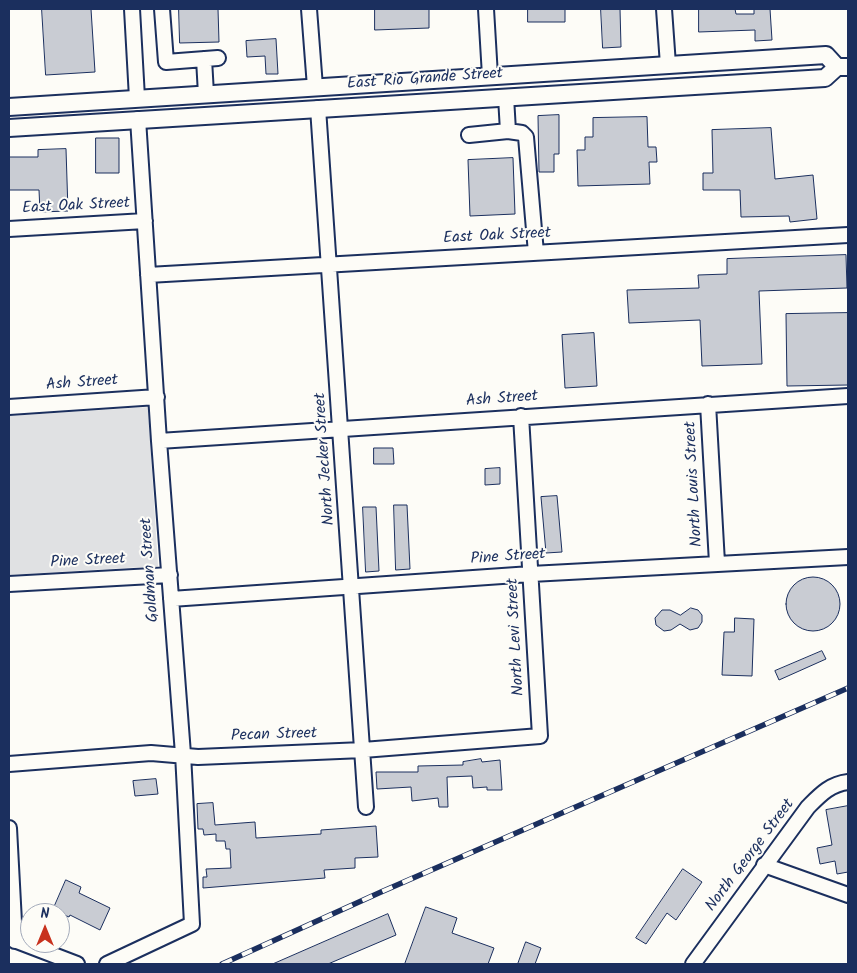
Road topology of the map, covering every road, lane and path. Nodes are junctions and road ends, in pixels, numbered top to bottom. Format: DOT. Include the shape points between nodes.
graph roads {
  1 [pos="132,9"];
  2 [pos="162,9"];
  3 [pos="309,9"];
  4 [pos="486,9"];
  5 [pos="664,9"];
  6 [pos="668,65"];
  7 [pos="843,67"];
  8 [pos="490,76"];
  9 [pos="315,87"];
  10 [pos="206,94"];
  11 [pos="186,95"];
  12 [pos="506,97"];
  13 [pos="137,98"];
  14 [pos="9,107"];
  15 [pos="318,108"];
  16 [pos="138,119"];
  17 [pos="87,122"];
  18 [pos="9,128"];
  19 [pos="508,132"];
  20 [pos="470,135"];
  21 [pos="145,221"];
  22 [pos="9,229"];
  23 [pos="848,235"];
  24 [pos="536,253"];
  25 [pos="330,265"];
  26 [pos="148,275"];
  27 [pos="848,396"];
  28 [pos="157,397"];
  29 [pos="708,404"];
  30 [pos="9,407"];
  31 [pos="521,416"];
  32 [pos="342,427"];
  33 [pos="159,441"];
  34 [pos="848,557"];
  35 [pos="717,563"];
  36 [pos="531,574"];
  37 [pos="170,575"];
  38 [pos="9,584"];
  39 [pos="352,586"];
  40 [pos="171,599"];
  41 [pos="540,736"];
  42 [pos="363,750"];
  43 [pos="183,754"];
  44 [pos="9,764"];
  45 [pos="848,782"];
  46 [pos="366,807"];
  47 [pos="9,828"];
  48 [pos="764,865"];
  49 [pos="848,896"];
  50 [pos="12,940"];
  51 [pos="77,964"];
  52 [pos="107,964"];
  53 [pos="693,964"];
  1 -- 13 [label="street"];
  2 -- 10 [label="street" via="166,62 211,59"];
  3 -- 9 [label="street"];
  4 -- 8 [label="street"];
  5 -- 6 [label="street"];
  6 -- 7 [label="main road, East Rio Grande Street" via="826,56"];
  6 -- 8 [label="main road, East Rio Grande Street"];
  7 -- 12 [label="main road, East Rio Grande Street" via="825,78"];
  8 -- 9 [label="main road, East Rio Grande Street"];
  9 -- 10 [label="main road, East Rio Grande Street"];
  10 -- 11 [label="main road, East Rio Grande Street"];
  11 -- 13 [label="main road, East Rio Grande Street"];
  11 -- 16 [label="main road" via="173,107 146,109"];
  12 -- 15 [label="main road, East Rio Grande Street"];
  12 -- 19 [label="street"];
  13 -- 14 [label="main road, East Rio Grande Street"];
  13 -- 17 [label="main road" via="131,107 97,113"];
  15 -- 16 [label="main road, East Rio Grande Street"];
  15 -- 25 [label="street, North Jecker Street"];
  16 -- 17 [label="main road, East Rio Grande Street"];
  16 -- 21 [label="street, Goldman Street"];
  17 -- 18 [label="main road, East Rio Grande Street"];
  19 -- 20 [label="street"];
  19 -- 24 [label="street" via="522,133 526,138"];
  21 -- 22 [label="street, East Oak Street"];
  21 -- 26 [label="street, Goldman Street"];
  23 -- 24 [label="street, East Oak Street"];
  24 -- 25 [label="street, East Oak Street"];
  25 -- 26 [label="street, East Oak Street"];
  25 -- 32 [label="street, North Jecker Street"];
  26 -- 28 [label="street, Goldman Street"];
  27 -- 29 [label="street, Ash Street"];
  28 -- 30 [label="street, Ash Street"];
  28 -- 33 [label="street, Goldman Street"];
  29 -- 31 [label="street, Ash Street"];
  29 -- 35 [label="street, North Louis Street"];
  31 -- 32 [label="street, Ash Street"];
  31 -- 36 [label="street, North Levi Street"];
  32 -- 33 [label="street, Ash Street"];
  32 -- 39 [label="street, North Jecker Street"];
  33 -- 37 [label="street, Goldman Street"];
  34 -- 35 [label="street, Pine Street"];
  35 -- 36 [label="street, Pine Street"];
  36 -- 39 [label="street, Pine Street"];
  36 -- 41 [label="street, North Levi Street"];
  37 -- 38 [label="street, Pine Street"];
  37 -- 40 [label="street, Goldman Street"];
  39 -- 40 [label="street, Pine Street"];
  39 -- 42 [label="street, North Jecker Street"];
  40 -- 43 [label="street, Goldman Street"];
  41 -- 42 [label="street, Pecan Street"];
  42 -- 43 [label="street, Pecan Street" via="198,757"];
  42 -- 46 [label="street, North Jecker Street"];
  43 -- 44 [label="street, Pecan Street" via="151,752"];
  43 -- 52 [label="street, Goldman Street" via="192,924"];
  45 -- 48 [label="street, North George Street" via="824,791"];
  47 -- 50 [label="street"];
  48 -- 49 [label="street"];
  48 -- 53 [label="street, North George Street"];
  50 -- 51 [label="street"];
}
